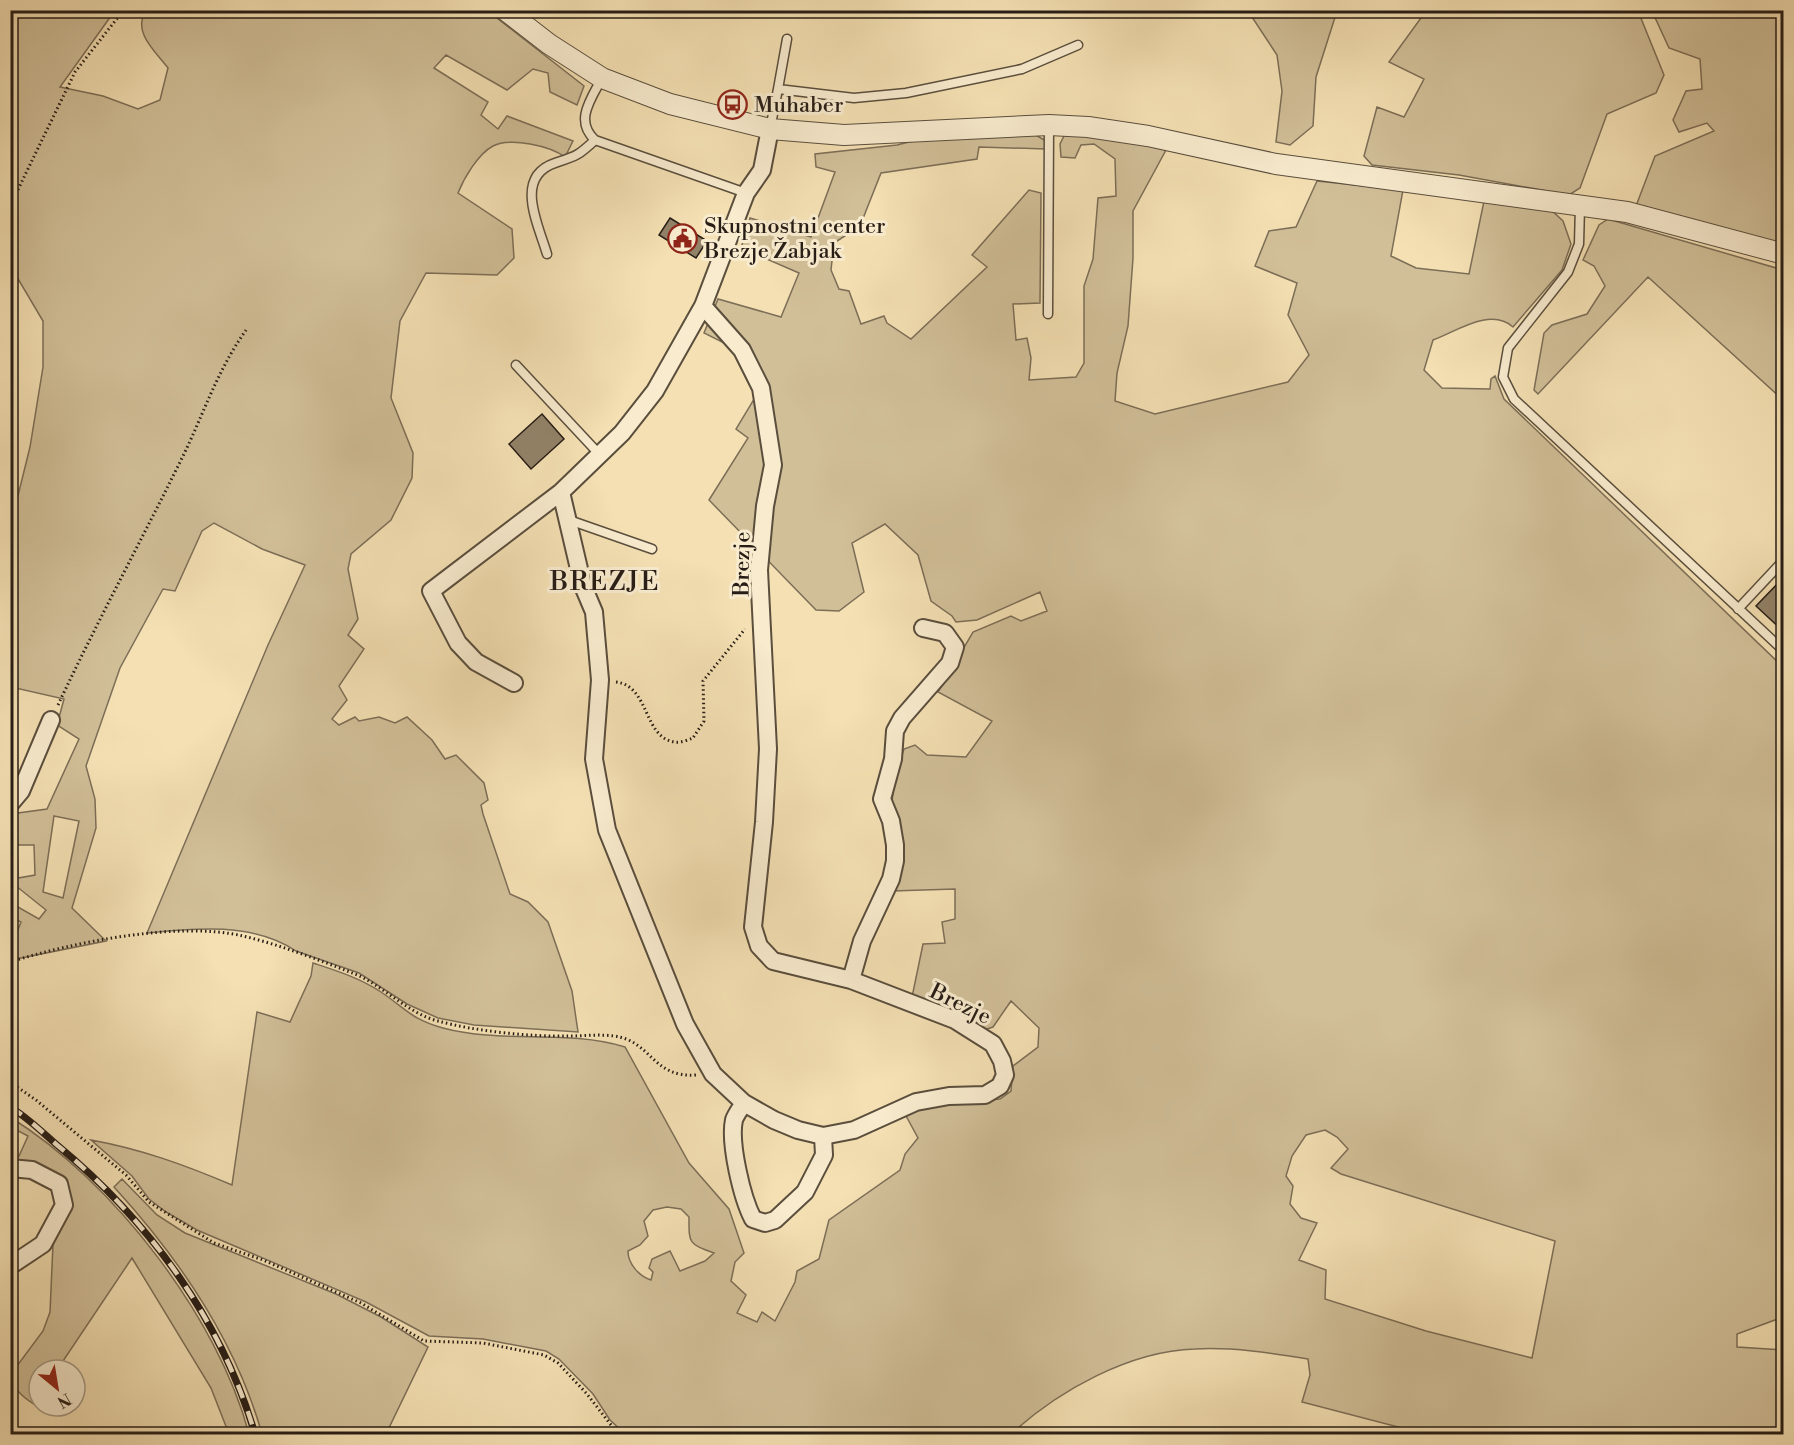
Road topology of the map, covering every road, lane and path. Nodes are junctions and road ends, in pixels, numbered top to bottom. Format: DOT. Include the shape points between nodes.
graph roads {
  1 [pos="127,10"];
  2 [pos="505,10"];
  3 [pos="787,39"];
  4 [pos="1078,45"];
  5 [pos="602,78"];
  6 [pos="778,89"];
  7 [pos="1049,125"];
  8 [pos="770,129"];
  9 [pos="595,140"];
  10 [pos="746,193"];
  11 [pos="10,206"];
  12 [pos="1580,206"];
  13 [pos="548,254"];
  14 [pos="1784,254"];
  15 [pos="703,306"];
  16 [pos="1048,314"];
  17 [pos="246,330"];
  18 [pos="516,365"];
  19 [pos="600,455"];
  20 [pos="561,492"];
  21 [pos="569,520"];
  22 [pos="652,549"];
  23 [pos="1783,561"];
  24 [pos="1738,609"];
  25 [pos="763,611"];
  26 [pos="923,628"];
  27 [pos="1784,651"];
  28 [pos="600,680"];
  29 [pos="514,683"];
  30 [pos="51,720"];
  31 [pos="10,804"];
  32 [pos="10,962"];
  33 [pos="851,980"];
  34 [pos="713,1074"];
  35 [pos="10,1082"];
  36 [pos="744,1103"];
  37 [pos="823,1136"];
  38 [pos="10,1168"];
  39 [pos="10,1266"];
  40 [pos="618,1434"];
  1 -- 11 [label="path" via="75,72"];
  2 -- 5 [label="street" via="549,45"];
  3 -- 6 [label="lane"];
  4 -- 6 [label="lane" via="1022,69 906,93 854,98"];
  5 -- 8 [label="street" via="670,104"];
  5 -- 9 [label="lane" via="586,109 584,122 587,133"];
  6 -- 8 [label="lane"];
  7 -- 8 [label="street" via="844,135"];
  7 -- 12 [label="street" via="1148,136 1276,164"];
  7 -- 16 [label="lane"];
  8 -- 10 [label="street" via="762,170"];
  9 -- 10 [label="lane"];
  9 -- 13 [label="lane" via="579,155 542,170 533,181 530,198"];
  10 -- 15 [label="street"];
  12 -- 14 [label="street" via="1628,212"];
  12 -- 24 [label="lane" via="1579,244 1568,272 1508,348 1503,377 1514,399"];
  15 -- 19 [label="street" via="655,391"];
  15 -- 25 [label="street, Brezje" via="742,350 760,388 773,465 759,570"];
  17 -- 30 [label="path" via="224,361 181,461"];
  18 -- 19 [label="lane"];
  19 -- 20 [label="street"];
  20 -- 21 [label="street, Brezje"];
  20 -- 29 [label="street" via="431,591 458,643 477,662"];
  21 -- 22 [label="lane"];
  21 -- 28 [label="street, Brezje" via="583,586 594,612"];
  23 -- 24 [label="lane"];
  24 -- 27 [label="lane"];
  25 -- 28 [label="path" via="703,681 704,721 693,738 675,743 658,734 641,699 626,683"];
  25 -- 33 [label="street, Brezje" via="768,749 753,927 759,946 773,961"];
  26 -- 33 [label="street" via="945,633 955,646 950,663 895,731 893,759 882,799 891,821 895,861 891,879 862,941"];
  28 -- 34 [label="street, Brezje" via="594,759 607,830 686,1024"];
  30 -- 31 [label="street" via="21,791"];
  32 -- 34 [label="path" via="47,951 143,935 190,930 243,936 357,975 436,1021 567,1036 616,1036 638,1044 664,1070 681,1076"];
  33 -- 37 [label="street, Brezje" via="955,1020 993,1044 1005,1075 1000,1086 985,1095 915,1102 854,1130"];
  34 -- 36 [label="street, Brezje"];
  35 -- 40 [label="path" via="126,1175 148,1202 214,1243 361,1303 424,1341 483,1343 544,1355 558,1363"];
  36 -- 37 [label="street, Brezje" via="798,1130"];
  36 -- 37 [label="street" via="734,1119 734,1143 746,1206 753,1219 765,1223 775,1220 805,1192 824,1155"];
  38 -- 39 [label="street" via="32,1170 58,1184 64,1205 43,1244"];
}
